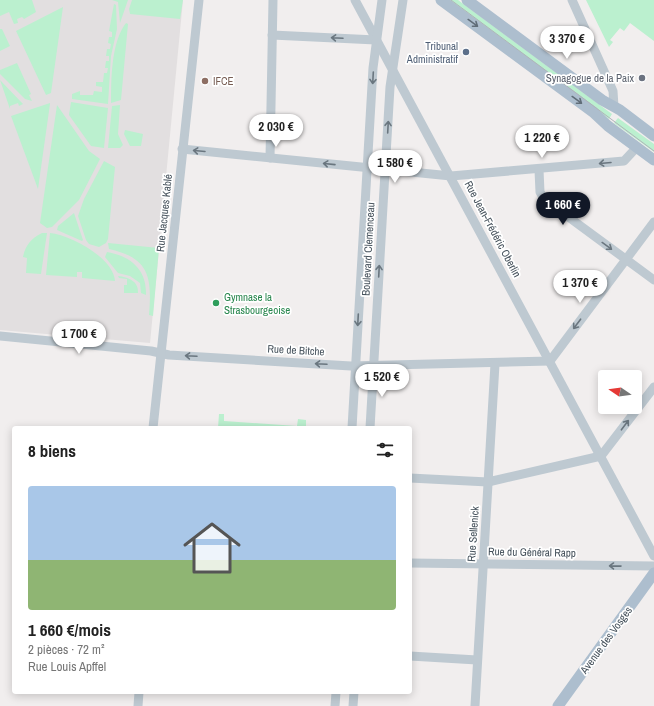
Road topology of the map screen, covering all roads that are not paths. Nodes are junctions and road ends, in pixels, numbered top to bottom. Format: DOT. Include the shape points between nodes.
graph roads {
  1 [pos="199,0"];
  2 [pos="273,0"];
  3 [pos="355,0"];
  4 [pos="382,0"];
  5 [pos="403,0"];
  6 [pos="441,0"];
  7 [pos="466,0"];
  8 [pos="572,0"];
  9 [pos="272,35"];
  10 [pos="376,40"];
  11 [pos="392,68"];
  12 [pos="614,107"];
  13 [pos="654,136"];
  14 [pos="637,147"];
  15 [pos="182,149"];
  16 [pos="270,158"];
  17 [pos="654,160"];
  18 [pos="367,168"];
  19 [pos="385,170"];
  20 [pos="539,170"];
  21 [pos="451,176"];
  22 [pos="654,222"];
  23 [pos="626,260"];
  24 [pos="654,280"];
  25 [pos="0,336"];
  26 [pos="162,353"];
  27 [pos="550,361"];
  28 [pos="494,364"];
  29 [pos="355,366"];
  30 [pos="374,366"];
  31 [pos="654,387"];
  32 [pos="153,426"];
  33 [pos="352,426"];
  34 [pos="370,426"];
  35 [pos="601,456"];
  36 [pos="412,478"];
  37 [pos="488,482"];
  38 [pos="654,556"];
  39 [pos="412,563"];
  40 [pos="483,564"];
  41 [pos="654,566"];
  42 [pos="654,573"];
  43 [pos="412,656"];
  44 [pos="477,660"];
  45 [pos="139,694"];
  46 [pos="336,694"];
  47 [pos="354,694"];
  48 [pos="138,706"];
  49 [pos="335,706"];
  50 [pos="353,706"];
  51 [pos="475,706"];
  52 [pos="558,706"];
  1 -- 15 [label="street, Rue Jacques Kablé"];
  2 -- 9 [label="street"];
  3 -- 10 [label="street, Rue Jean-Frédéric Oberlin"];
  4 -- 10 [label="street, Boulevard Clemenceau"];
  5 -- 11 [label="street, Boulevard Clemenceau"];
  6 -- 14 [label="main road, one-way"];
  7 -- 12 [label="main road"];
  8 -- 12 [label="street" via="613,91"];
  10 -- 9 [label="street, one-way"];
  9 -- 16 [label="street"];
  10 -- 11 [label="street, Rue Jean-Frédéric Oberlin"];
  10 -- 18 [label="street, Boulevard Clemenceau, one-way"];
  19 -- 11 [label="street, Boulevard Clemenceau, one-way"];
  11 -- 21 [label="street, Rue Jean-Frédéric Oberlin"];
  12 -- 13 [label="main road"];
  14 -- 17 [label="main road"];
  14 -- 20 [label="street, one-way" via="624,162"];
  16 -- 15 [label="street, one-way"];
  15 -- 26 [label="street, Rue Jacques Kablé"];
  18 -- 16 [label="street, one-way"];
  18 -- 19 [label="street"];
  18 -- 29 [label="street, Boulevard Clemenceau, one-way"];
  19 -- 21 [label="street"];
  30 -- 19 [label="street, Boulevard Clemenceau, one-way"];
  20 -- 21 [label="street"];
  20 -- 23 [label="street, one-way" via="540,192 544,199"];
  21 -- 27 [label="street, Rue Jean-Frédéric Oberlin"];
  22 -- 23 [label="street"];
  23 -- 24 [label="street"];
  23 -- 27 [label="street, one-way"];
  25 -- 26 [label="street, Rue de Bitche"];
  29 -- 26 [label="street, Rue de Bitche, one-way"];
  26 -- 32 [label="street, Rue Jacques Kablé"];
  27 -- 28 [label="street, Rue de Bitche"];
  27 -- 35 [label="street, Rue Jean-Frédéric Oberlin"];
  28 -- 30 [label="street, Rue de Bitche"];
  28 -- 37 [label="street, Rue Sellenick"];
  29 -- 30 [label="street, Rue de Bitche"];
  29 -- 33 [label="street, Boulevard Clemenceau"];
  30 -- 34 [label="street, Boulevard Clemenceau"];
  35 -- 31 [label="street, one-way"];
  35 -- 37 [label="street"];
  35 -- 38 [label="street, Rue Jean-Frédéric Oberlin"];
  36 -- 37 [label="street"];
  37 -- 40 [label="street, Rue Sellenick"];
  39 -- 40 [label="street, Rue du Général Rapp"];
  41 -- 40 [label="street, Rue du Général Rapp, one-way"];
  40 -- 44 [label="street, Rue Sellenick"];
  42 -- 52 [label="main road, Avenue des Vosges"];
  43 -- 44 [label="street"];
  44 -- 51 [label="street, Rue Sellenick"];
  45 -- 48 [label="street"];
  46 -- 49 [label="street"];
  47 -- 50 [label="street"];
}
